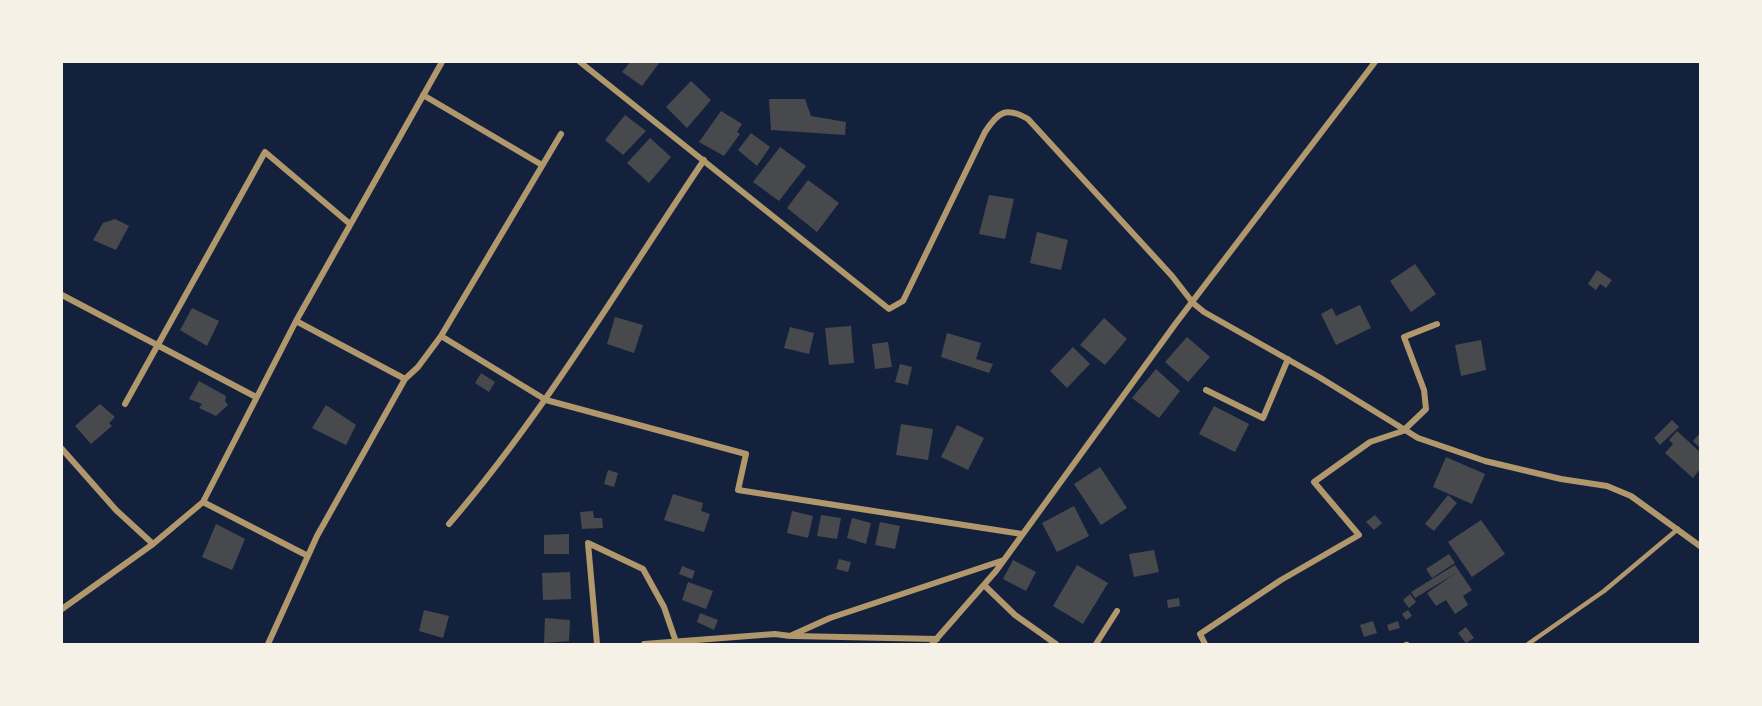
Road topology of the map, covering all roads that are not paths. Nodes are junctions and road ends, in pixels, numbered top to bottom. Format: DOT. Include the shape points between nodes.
graph roads {
  1 [pos="442,62"];
  2 [pos="580,62"];
  3 [pos="1375,62"];
  4 [pos="423,95"];
  5 [pos="561,134"];
  6 [pos="704,160"];
  7 [pos="542,165"];
  8 [pos="350,224"];
  9 [pos="62,295"];
  10 [pos="1193,303"];
  11 [pos="296,321"];
  12 [pos="1437,324"];
  13 [pos="441,336"];
  14 [pos="157,343"];
  15 [pos="1288,359"];
  16 [pos="405,379"];
  17 [pos="1206,390"];
  18 [pos="256,397"];
  19 [pos="546,400"];
  20 [pos="125,404"];
  21 [pos="1403,430"];
  22 [pos="62,449"];
  23 [pos="203,502"];
  24 [pos="449,524"];
  25 [pos="1678,529"];
  26 [pos="1022,534"];
  27 [pos="153,544"];
  28 [pos="1701,546"];
  29 [pos="308,556"];
  30 [pos="1004,560"];
  31 [pos="984,585"];
  32 [pos="62,609"];
  33 [pos="1117,611"];
  34 [pos="790,636"];
  35 [pos="937,639"];
  36 [pos="676,642"];
  37 [pos="268,645"];
  38 [pos="597,645"];
  39 [pos="644,645"];
  40 [pos="932,645"];
  41 [pos="1056,645"];
  42 [pos="1096,645"];
  43 [pos="1204,645"];
  44 [pos="1528,645"];
  1 -- 4 [label="street"];
  2 -- 6 [label="street"];
  3 -- 10 [label="street"];
  4 -- 7 [label="street"];
  4 -- 8 [label="street"];
  5 -- 7 [label="street"];
  6 -- 10 [label="street" via="889,309 903,301 985,132 994,118 1014,111 1036,128"];
  6 -- 19 [label="street"];
  7 -- 13 [label="street"];
  8 -- 11 [label="street"];
  8 -- 14 [label="street" via="265,152"];
  9 -- 14 [label="street"];
  10 -- 15 [label="street"];
  10 -- 26 [label="street"];
  11 -- 16 [label="street"];
  11 -- 18 [label="street"];
  12 -- 21 [label="street" via="1404,337 1425,390 1426,409"];
  13 -- 16 [label="street"];
  13 -- 19 [label="street"];
  14 -- 18 [label="street"];
  14 -- 20 [label="street"];
  15 -- 17 [label="street" via="1263,418"];
  15 -- 21 [label="street"];
  16 -- 29 [label="street"];
  18 -- 23 [label="street"];
  19 -- 24 [label="street" via="498,467"];
  19 -- 26 [label="street" via="746,454 738,490"];
  21 -- 25 [label="street" via="1485,461 1607,486 1632,496"];
  21 -- 43 [label="street" via="1370,442 1314,482 1359,535 1281,580 1200,634"];
  22 -- 27 [label="street" via="116,510"];
  23 -- 27 [label="street"];
  23 -- 29 [label="street"];
  25 -- 28 [label="street"];
  25 -- 44 [label="lane" via="1604,591"];
  26 -- 30 [label="street"];
  27 -- 32 [label="street"];
  29 -- 37 [label="street"];
  30 -- 31 [label="street"];
  30 -- 34 [label="street" via="830,618"];
  31 -- 35 [label="street"];
  31 -- 41 [label="street" via="1015,615"];
  33 -- 42 [label="street"];
  34 -- 35 [label="street"];
  34 -- 36 [label="street"];
  35 -- 40 [label="street"];
  36 -- 38 [label="street" via="664,607 643,569 588,543"];
  36 -- 39 [label="street"];
}
